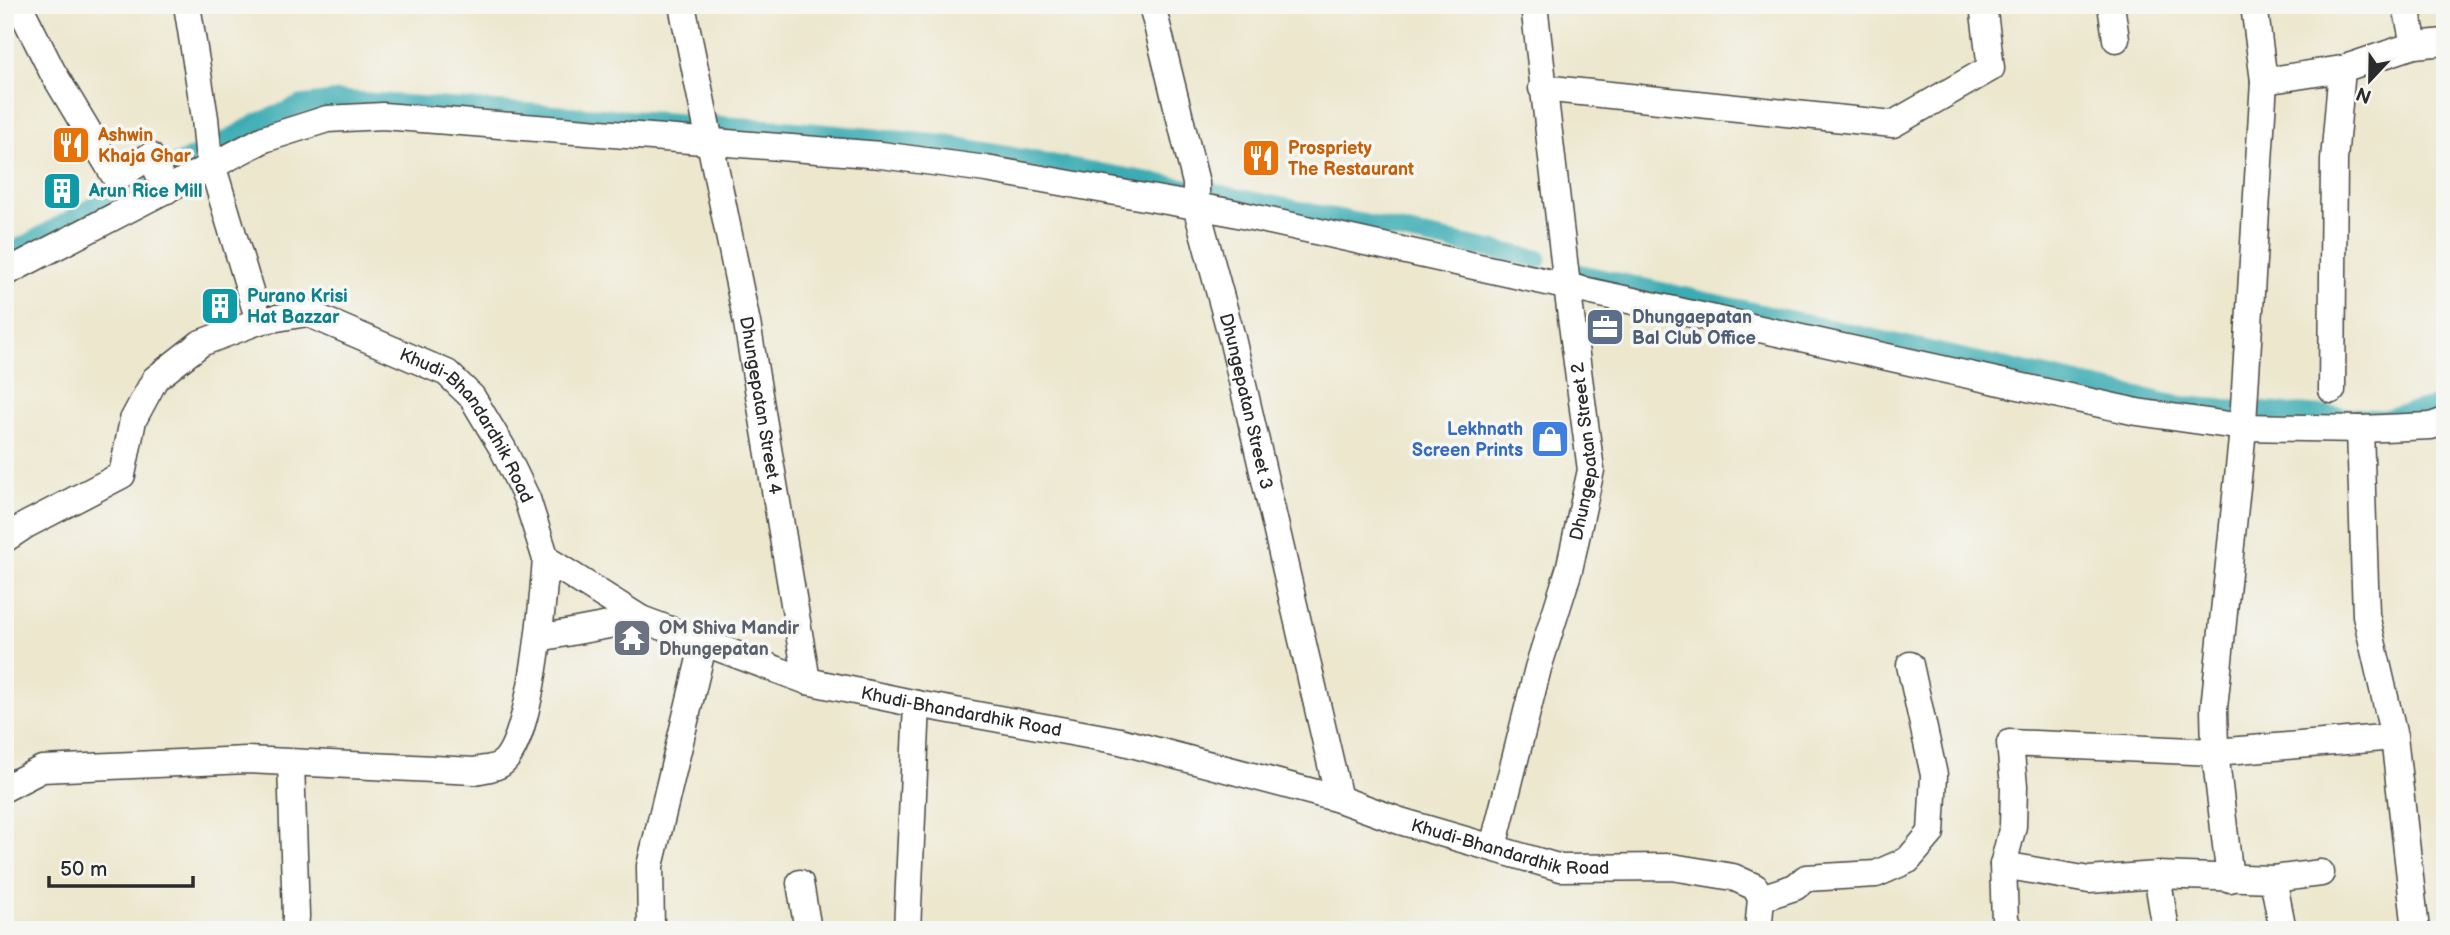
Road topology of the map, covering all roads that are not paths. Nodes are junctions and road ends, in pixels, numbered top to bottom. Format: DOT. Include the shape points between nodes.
graph roads {
  1 [pos="19,5"];
  2 [pos="187,5"];
  3 [pos="682,5"];
  4 [pos="1152,5"];
  5 [pos="1534,5"];
  6 [pos="1983,5"];
  7 [pos="2111,5"];
  8 [pos="2254,5"];
  9 [pos="2406,5"];
  10 [pos="2116,39"];
  11 [pos="2445,42"];
  12 [pos="2414,45"];
  13 [pos="2342,69"];
  14 [pos="2264,80"];
  15 [pos="1542,88"];
  16 [pos="708,130"];
  17 [pos="212,167"];
  18 [pos="167,190"];
  19 [pos="1196,206"];
  20 [pos="5,273"];
  21 [pos="1567,286"];
  22 [pos="259,321"];
  23 [pos="2332,390"];
  24 [pos="2445,421"];
  25 [pos="2243,427"];
  26 [pos="2360,429"];
  27 [pos="5,539"];
  28 [pos="547,559"];
  29 [pos="641,619"];
  30 [pos="539,638"];
  31 [pos="704,642"];
  32 [pos="1910,665"];
  33 [pos="807,681"];
  34 [pos="917,704"];
  35 [pos="2394,737"];
  36 [pos="2215,752"];
  37 [pos="291,763"];
  38 [pos="5,788"];
  39 [pos="1339,799"];
  40 [pos="1493,847"];
  41 [pos="2003,865"];
  42 [pos="2321,873"];
  43 [pos="2157,875"];
  44 [pos="2230,879"];
  45 [pos="2273,879"];
  46 [pos="800,883"];
  47 [pos="1761,898"];
  48 [pos="295,930"];
  49 [pos="651,930"];
  50 [pos="808,930"];
  51 [pos="907,930"];
  52 [pos="1761,930"];
  53 [pos="2011,930"];
  54 [pos="2166,930"];
  55 [pos="2283,930"];
  56 [pos="2416,930"];
  1 -- 18 [label="street" via="116,178 150,156"];
  2 -- 17 [label="street"];
  3 -- 16 [label="street, Dhungepatan Street 4"];
  4 -- 19 [label="street, Dhungepatan Street 3" via="1196,183"];
  5 -- 15 [label="street, Dhungepatan Street 2"];
  6 -- 15 [label="street" via="1991,68 1893,124"];
  7 -- 10 [label="street"];
  8 -- 14 [label="street"];
  9 -- 12 [label="street"];
  11 -- 12 [label="street"];
  12 -- 13 [label="street"];
  13 -- 14 [label="street"];
  13 -- 23 [label="street" via="2334,160"];
  14 -- 25 [label="street"];
  15 -- 21 [label="street, Dhungepatan Street 2"];
  16 -- 17 [label="street" via="327,119 264,139"];
  16 -- 19 [label="street" via="973,167"];
  16 -- 33 [label="street, Dhungepatan Street 4" via="747,323"];
  17 -- 18 [label="street"];
  17 -- 22 [label="street"];
  18 -- 20 [label="street"];
  19 -- 21 [label="street"];
  19 -- 39 [label="street, Dhungepatan Street 3" via="1232,338"];
  21 -- 25 [label="street" via="2137,412"];
  21 -- 40 [label="street, Dhungepatan Street 2" via="1591,470 1569,570 1538,668"];
  22 -- 27 [label="street, Khudi-Bhandardhik Road" via="201,342 155,379 132,420 122,475"];
  22 -- 28 [label="street, Khudi-Bhandardhik Road" via="307,313 447,373 472,397 503,449 527,499"];
  24 -- 26 [label="street" via="2431,426"];
  25 -- 26 [label="street"];
  25 -- 36 [label="street" via="2214,708"];
  26 -- 35 [label="street" via="2366,615"];
  28 -- 29 [label="street, Khudi-Bhandardhik Road"];
  28 -- 30 [label="street"];
  29 -- 30 [label="street"];
  29 -- 31 [label="street, Khudi-Bhandardhik Road"];
  30 -- 37 [label="street" via="531,690 513,751 500,765 475,771"];
  31 -- 33 [label="street, Khudi-Bhandardhik Road"];
  31 -- 49 [label="street" via="650,866"];
  32 -- 47 [label="street" via="1934,775 1931,833 1908,860 1876,874 1806,878 1795,887"];
  33 -- 34 [label="street, Khudi-Bhandardhik Road"];
  34 -- 39 [label="street, Khudi-Bhandardhik Road" via="1120,741"];
  34 -- 51 [label="street"];
  35 -- 36 [label="street"];
  35 -- 56 [label="street"];
  36 -- 41 [label="street" via="2010,743 2013,826"];
  36 -- 44 [label="street"];
  37 -- 38 [label="street" via="247,760 42,769"];
  37 -- 48 [label="street"];
  39 -- 40 [label="street, Khudi-Bhandardhik Road"];
  40 -- 47 [label="street, Khudi-Bhandardhik Road" via="1561,868 1672,867 1733,877 1755,887"];
  41 -- 43 [label="street" via="2089,880"];
  41 -- 53 [label="street" via="2005,921"];
  42 -- 45 [label="street"];
  43 -- 44 [label="street"];
  43 -- 54 [label="street"];
  44 -- 45 [label="street"];
  45 -- 55 [label="street"];
  46 -- 50 [label="street"];
  47 -- 52 [label="street"];
}
